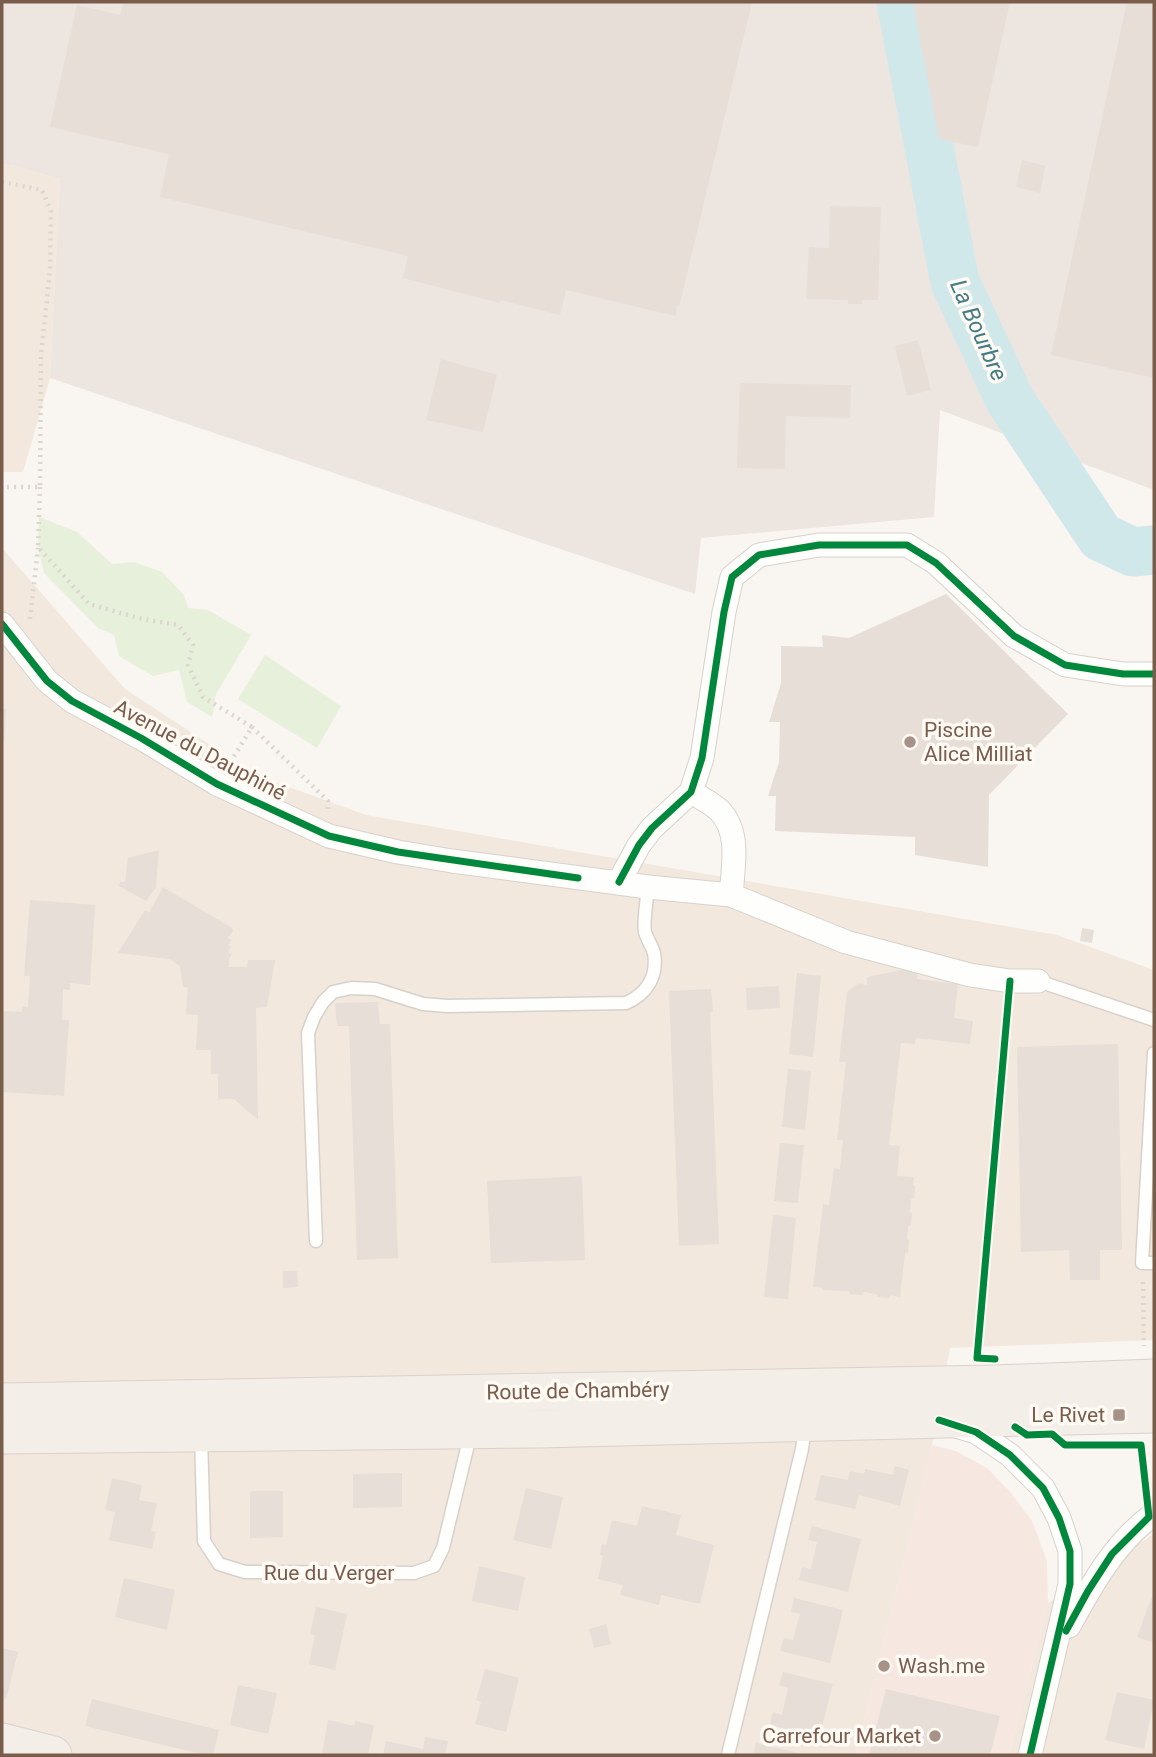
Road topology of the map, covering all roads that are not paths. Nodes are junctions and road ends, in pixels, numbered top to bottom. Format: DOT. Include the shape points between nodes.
graph roads {
  1 [pos="2,624"];
  2 [pos="1154,674"];
  3 [pos="691,792"];
  4 [pos="620,882"];
  5 [pos="648,887"];
  6 [pos="731,895"];
  7 [pos="1038,981"];
  8 [pos="1154,1020"];
  9 [pos="1154,1053"];
  10 [pos="1151,1158"];
  11 [pos="316,1241"];
  12 [pos="1148,1263"];
  13 [pos="1150,1366"];
  14 [pos="2,1402"];
  15 [pos="1154,1414"];
  16 [pos="939,1420"];
  17 [pos="805,1423"];
  18 [pos="471,1429"];
  19 [pos="201,1432"];
  20 [pos="2,1434"];
  21 [pos="1154,1514"];
  22 [pos="1056,1650"];
  23 [pos="2,1742"];
  24 [pos="53,1755"];
  25 [pos="728,1755"];
  26 [pos="1030,1755"];
  1 -- 4 [label="street, Avenue du Dauphiné" via="47,681 72,701 216,784 329,836 452,861"];
  2 -- 3 [label="street" via="1065,665 1013,636 936,564 907,545 819,545 759,555 732,577 702,758"];
  3 -- 4 [label="street" via="652,828"];
  3 -- 6 [label="street" via="719,810 731,829 735,850"];
  4 -- 5 [label="street, Avenue du Dauphiné"];
  5 -- 6 [label="street, Avenue du Dauphiné"];
  5 -- 11 [label="lane" via="645,931 654,953 653,972 648,987 626,1003 447,1006 351,988 333,992 323,1002 308,1033"];
  6 -- 7 [label="street, Avenue du Dauphiné" via="846,942 970,975"];
  7 -- 8 [label="lane"];
  9 -- 10 [label="lane"];
  10 -- 12 [label="lane"];
  13 -- 14 [label="main road, Route de Chambéry" via="980,1384"];
  15 -- 16 [label="main road, Route de Chambéry"];
  16 -- 17 [label="main road, Route de Chambéry"];
  16 -- 22 [label="street" via="976,1432 1010,1455 1043,1488 1059,1518 1070,1551 1070,1584"];
  17 -- 18 [label="main road, Route de Chambéry"];
  17 -- 25 [label="lane"];
  18 -- 19 [label="main road, Route de Chambéry"];
  18 -- 19 [label="lane, Rue du Verger" via="443,1548 434,1566 414,1573 245,1572 219,1564 204,1541"];
  19 -- 20 [label="main road, Route de Chambéry"];
  21 -- 22 [label="street" via="1112,1554"];
  22 -- 26 [label="street"];
  23 -- 24 [label="main road"];
}
